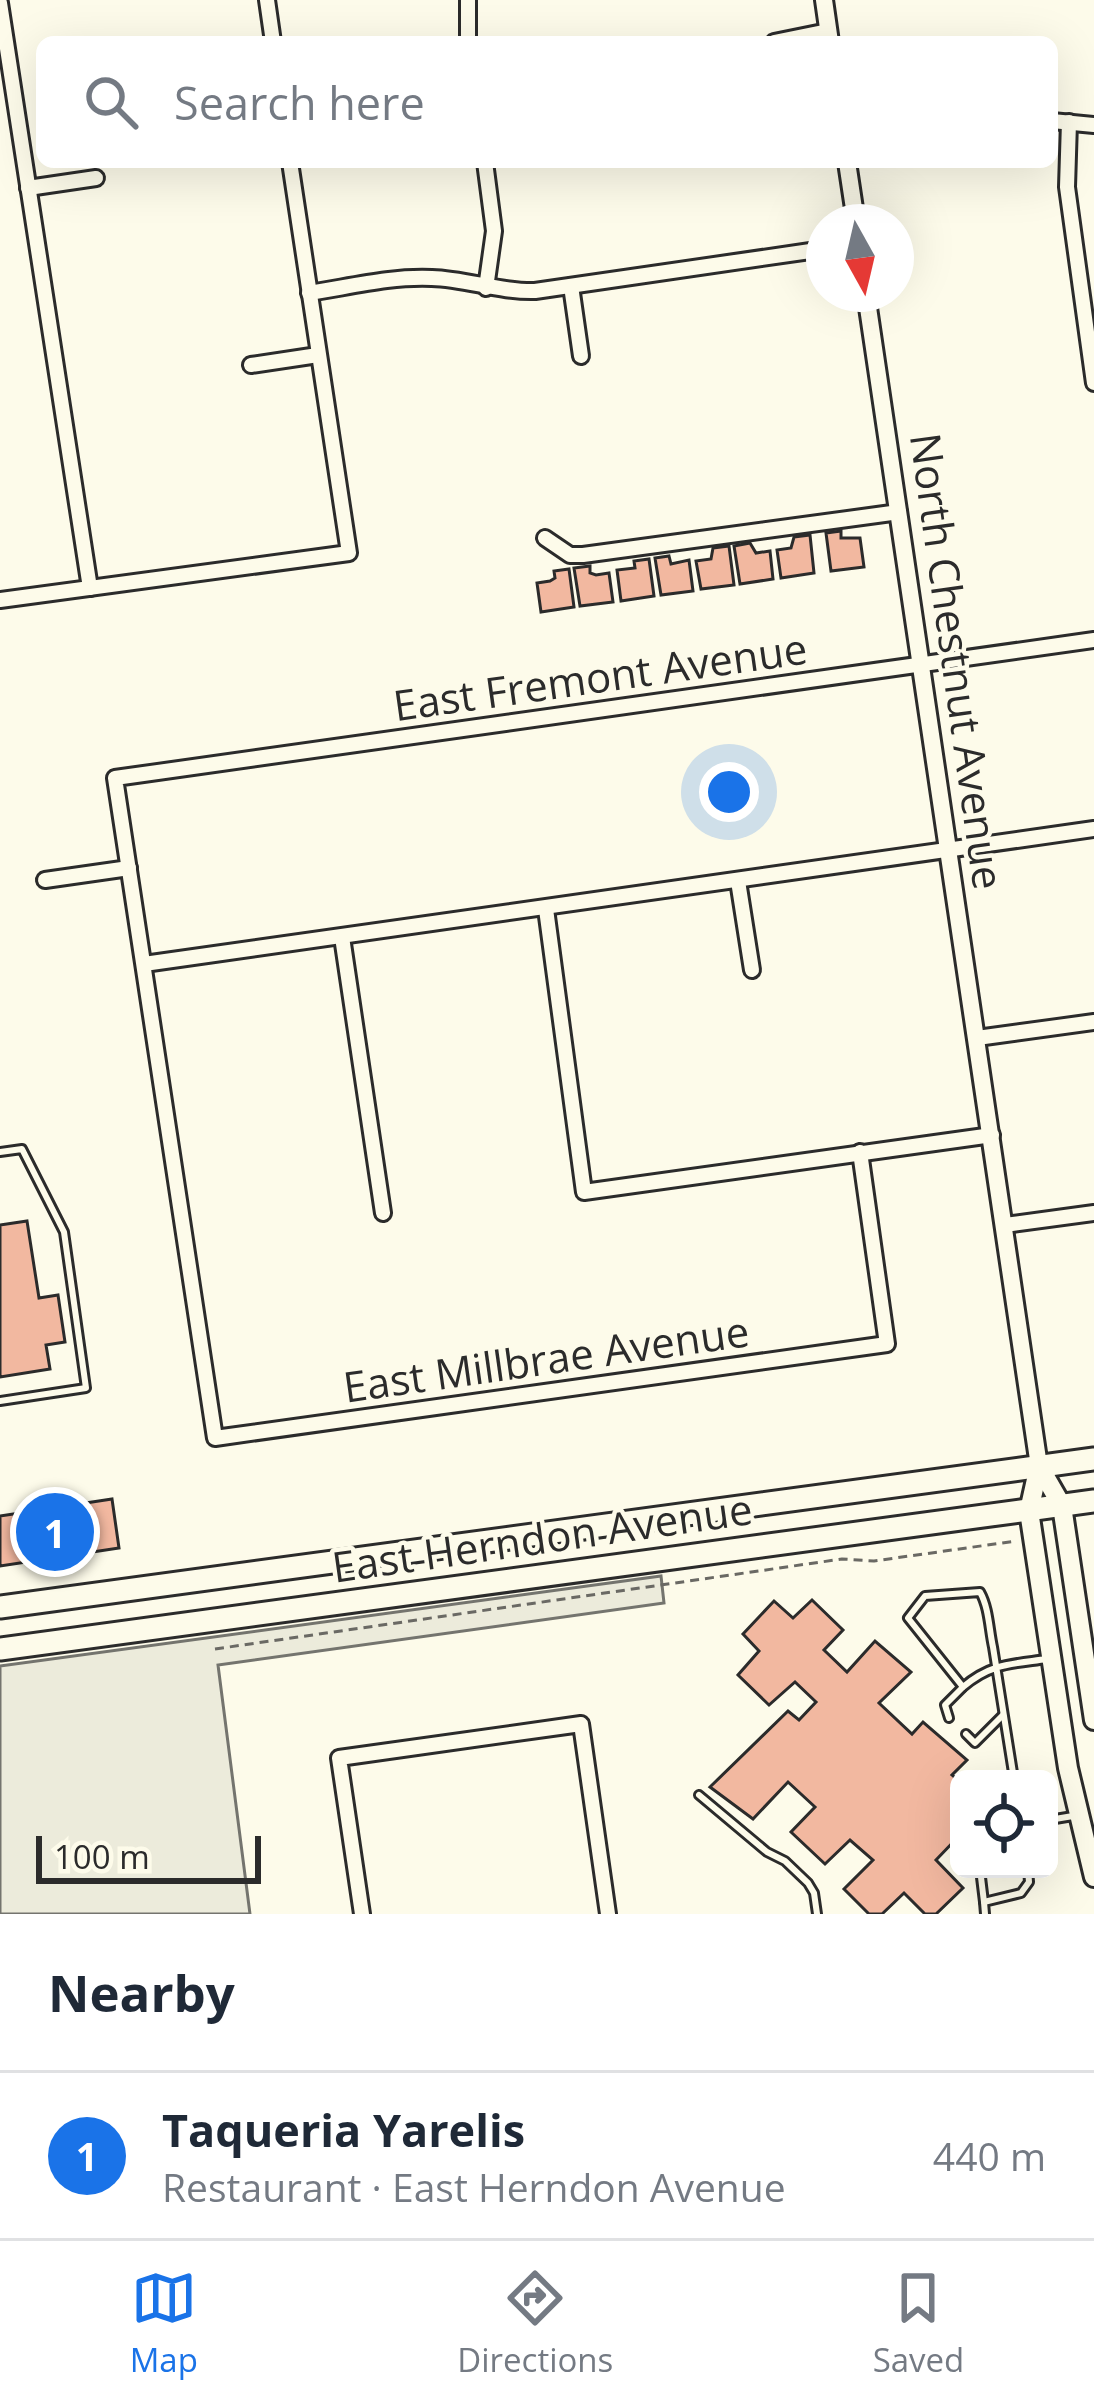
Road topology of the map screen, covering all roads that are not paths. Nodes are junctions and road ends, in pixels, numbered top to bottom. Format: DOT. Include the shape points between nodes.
graph roads {
  1 [pos="267,0"];
  2 [pos="468,0"];
  3 [pos="824,0"];
  4 [pos="0,4"];
  5 [pos="272,36"];
  6 [pos="468,36"];
  7 [pos="829,36"];
  8 [pos="1058,121"];
  9 [pos="1069,122"];
  10 [pos="1094,125"];
  11 [pos="291,168"];
  12 [pos="486,168"];
  13 [pos="848,168"];
  14 [pos="96,178"];
  15 [pos="28,188"];
  16 [pos="853,204"];
  17 [pos="806,252"];
  18 [pos="571,286"];
  19 [pos="486,287"];
  20 [pos="309,293"];
  21 [pos="869,312"];
  22 [pos="318,355"];
  23 [pos="581,356"];
  24 [pos="251,364"];
  25 [pos="1094,383"];
  26 [pos="899,512"];
  27 [pos="545,538"];
  28 [pos="90,588"];
  29 [pos="0,600"];
  30 [pos="1094,640"];
  31 [pos="922,664"];
  32 [pos="1094,830"];
  33 [pos="950,850"];
  34 [pos="129,868"];
  35 [pos="45,880"];
  36 [pos="738,881"];
  37 [pos="545,909"];
  38 [pos="342,937"];
  39 [pos="144,964"];
  40 [pos="752,970"];
  41 [pos="1094,1022"];
  42 [pos="977,1038"];
  43 [pos="992,1135"];
  44 [pos="0,1152"];
  45 [pos="860,1152"];
  46 [pos="382,1213"];
  47 [pos="1094,1213"];
  48 [pos="1005,1226"];
  49 [pos="0,1400"];
  50 [pos="1094,1459"];
  51 [pos="1039,1466"];
  52 [pos="1094,1501"];
  53 [pos="1062,1506"];
  54 [pos="1028,1510"];
  55 [pos="0,1607"];
  56 [pos="0,1649"];
  57 [pos="1051,1658"];
  58 [pos="996,1666"];
  59 [pos="963,1687"];
  60 [pos="1003,1715"];
  61 [pos="949,1718"];
  62 [pos="1094,1720"];
  63 [pos="966,1734"];
  64 [pos="1012,1770"];
  65 [pos="699,1796"];
  66 [pos="1077,1816"];
  67 [pos="1058,1819"];
  68 [pos="1094,1830"];
  69 [pos="1094,1876"];
  70 [pos="981,1878"];
  71 [pos="1029,1878"];
  72 [pos="984,1902"];
  73 [pos="362,1914"];
  74 [pos="608,1914"];
  75 [pos="817,1914"];
  76 [pos="986,1914"];
  1 -- 5 [label="street"];
  2 -- 6 [label="street"];
  3 -- 7 [label="street"];
  4 -- 15 [label="street"];
  8 -- 9 [label="street"];
  9 -- 10 [label="street"];
  9 -- 25 [label="street" via="1067,187"];
  11 -- 20 [label="street"];
  12 -- 19 [label="street" via="494,231"];
  13 -- 16 [label="street"];
  14 -- 15 [label="street"];
  15 -- 28 [label="street"];
  17 -- 18 [label="street"];
  18 -- 19 [label="street"];
  18 -- 23 [label="street"];
  19 -- 20 [label="street" via="410,278"];
  20 -- 22 [label="street"];
  21 -- 26 [label="street, North Chestnut Avenue"];
  22 -- 24 [label="street"];
  22 -- 28 [label="street" via="349,553"];
  26 -- 27 [label="street" via="583,555"];
  26 -- 31 [label="street, North Chestnut Avenue"];
  28 -- 29 [label="street"];
  30 -- 31 [label="street, East Fremont Avenue"];
  31 -- 33 [label="street, North Chestnut Avenue"];
  31 -- 34 [label="street, East Fremont Avenue" via="115,778"];
  32 -- 33 [label="street"];
  33 -- 36 [label="street"];
  33 -- 42 [label="street, North Chestnut Avenue"];
  34 -- 35 [label="street"];
  34 -- 39 [label="street"];
  36 -- 37 [label="street"];
  36 -- 40 [label="street"];
  37 -- 38 [label="street"];
  37 -- 45 [label="street" via="584,1192"];
  38 -- 39 [label="street"];
  38 -- 46 [label="street"];
  39 -- 45 [label="street, East Millbrae Avenue" via="214,1438 887,1344"];
  41 -- 42 [label="street"];
  42 -- 43 [label="street, North Chestnut Avenue"];
  43 -- 45 [label="street"];
  43 -- 48 [label="street, North Chestnut Avenue"];
  44 -- 49 [label="lane" via="22,1148 64,1232 86,1388"];
  47 -- 48 [label="street"];
  48 -- 51 [label="street, North Chestnut Avenue"];
  50 -- 51 [label="main road, East Herndon Avenue"];
  51 -- 53 [label="main road, North Chestnut Avenue"];
  51 -- 54 [label="main road, North Chestnut Avenue"];
  51 -- 55 [label="main road, East Herndon Avenue"];
  52 -- 53 [label="main road, East Herndon Avenue"];
  53 -- 54 [label="main road, East Herndon Avenue"];
  53 -- 62 [label="main road, North Chestnut Avenue"];
  54 -- 56 [label="main road, East Herndon Avenue"];
  54 -- 57 [label="main road, North Chestnut Avenue"];
  57 -- 58 [label="lane"];
  57 -- 66 [label="main road, North Chestnut Avenue"];
  58 -- 59 [label="lane"];
  58 -- 59 [label="lane" via="980,1592 925,1596 908,1618"];
  58 -- 60 [label="lane"];
  59 -- 61 [label="lane" via="945,1705"];
  60 -- 63 [label="lane" via="976,1743"];
  60 -- 64 [label="lane"];
  65 -- 75 [label="lane" via="808,1883"];
  66 -- 67 [label="lane"];
  66 -- 68 [label="main road"];
  66 -- 69 [label="main road, North Chestnut Avenue"];
  70 -- 72 [label="lane"];
  71 -- 72 [label="lane" via="1021,1893"];
  72 -- 76 [label="lane"];
  73 -- 74 [label="street" via="339,1758 581,1724"];
}
